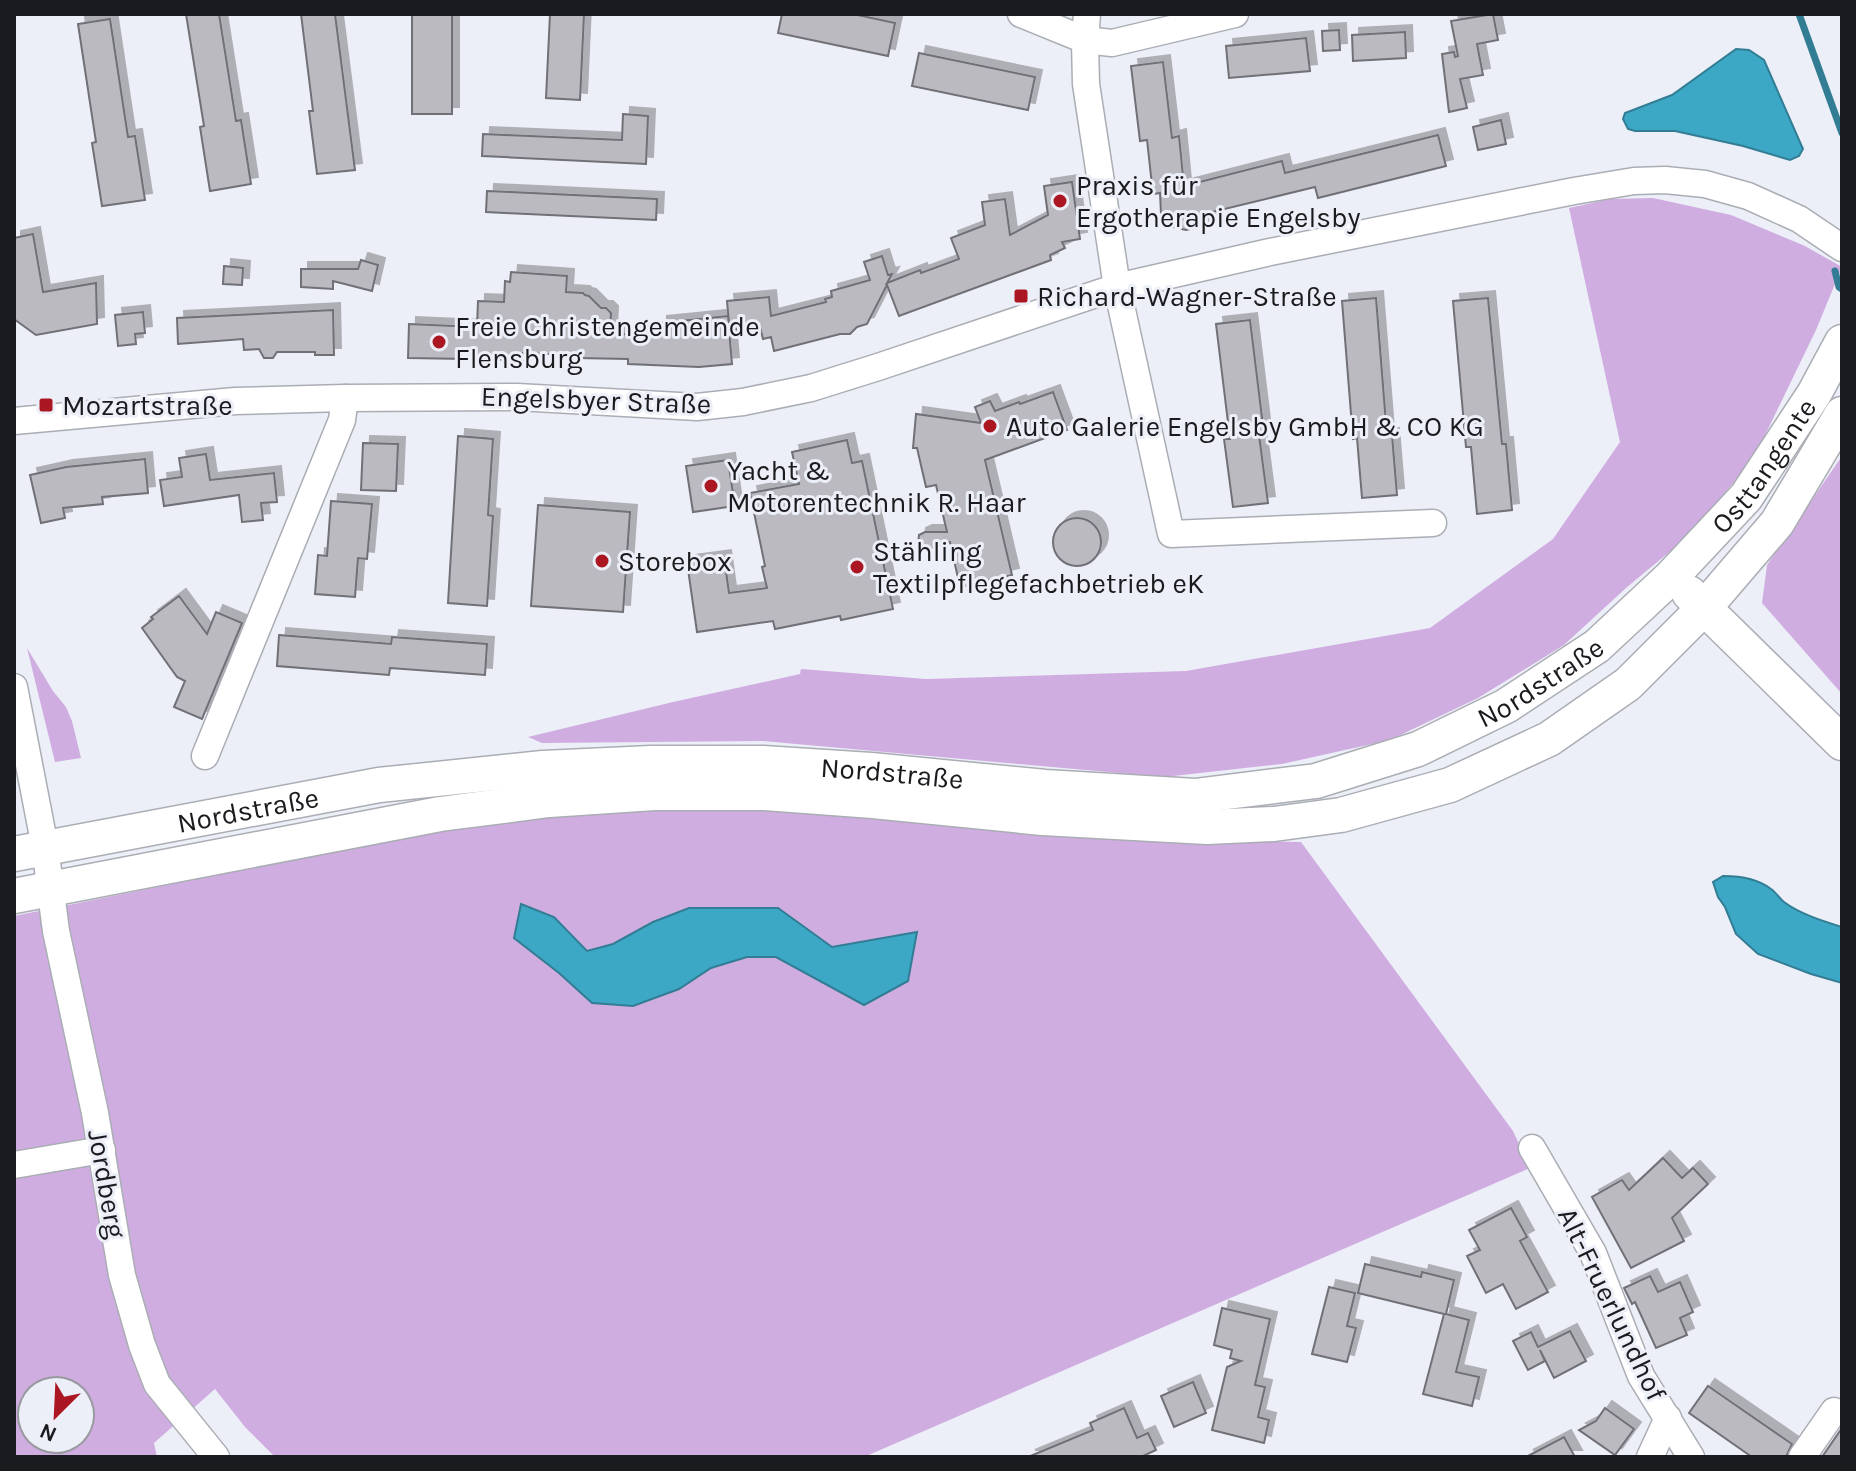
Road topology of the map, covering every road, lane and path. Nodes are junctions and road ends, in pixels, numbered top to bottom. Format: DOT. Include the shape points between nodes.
graph roads {
  1 [pos="1021,14"];
  2 [pos="1235,14"];
  3 [pos="1086,27"];
  4 [pos="1842,248"];
  5 [pos="1117,287"];
  6 [pos="1842,342"];
  7 [pos="345,398"];
  8 [pos="1842,414"];
  9 [pos="14,421"];
  10 [pos="1433,523"];
  11 [pos="1671,577"];
  12 [pos="1705,607"];
  13 [pos="14,687"];
  14 [pos="1842,743"];
  15 [pos="205,756"];
  16 [pos="30,851"];
  17 [pos="51,889"];
  18 [pos="14,896"];
  19 [pos="1532,1148"];
  20 [pos="102,1150"];
  21 [pos="14,1165"];
  22 [pos="1834,1411"];
  23 [pos="1668,1418"];
  24 [pos="216,1457"];
  25 [pos="1650,1457"];
  26 [pos="1691,1457"];
  27 [pos="1802,1457"];
  1 -- 3 [label="street"];
  2 -- 3 [label="street" via="1112,43"];
  3 -- 5 [label="street" via="1086,84"];
  4 -- 5 [label="street, Engelsbyer Straße" via="1799,219 1748,196 1705,184 1634,181"];
  5 -- 7 [label="street, Engelsbyer Straße" via="811,388 743,402 697,407 517,397"];
  5 -- 10 [label="street" via="1171,534"];
  6 -- 11 [label="main road, Osttangente" via="1746,497"];
  7 -- 9 [label="street, Engelsbyer Straße" via="235,401"];
  7 -- 15 [label="street" via="342,420"];
  8 -- 12 [label="main road, Osttangente" via="1777,523"];
  11 -- 12 [label="main road"];
  11 -- 16 [label="main road, Nordstraße" via="1597,646 1506,706 1418,749 1316,781 1195,796 763,763 543,768 379,785"];
  12 -- 14 [label="main road"];
  12 -- 17 [label="main road, Nordstraße" via="1628,684 1549,739 1450,785 1341,815 1207,827 765,793 654,793 440,814"];
  13 -- 16 [label="street"];
  16 -- 17 [label="street, Jordberg"];
  17 -- 18 [label="main road, Nordstraße"];
  17 -- 20 [label="street, Jordberg"];
  19 -- 23 [label="street, Alt-Fruerlundhof" via="1593,1253 1641,1376"];
  20 -- 21 [label="street"];
  20 -- 24 [label="street, Jordberg" via="122,1275 142,1345 157,1384"];
  22 -- 27 [label="street"];
  23 -- 25 [label="street, Alt-Fruerlundhof"];
  23 -- 26 [label="street, Alt-Fruerlundhof"];
}
